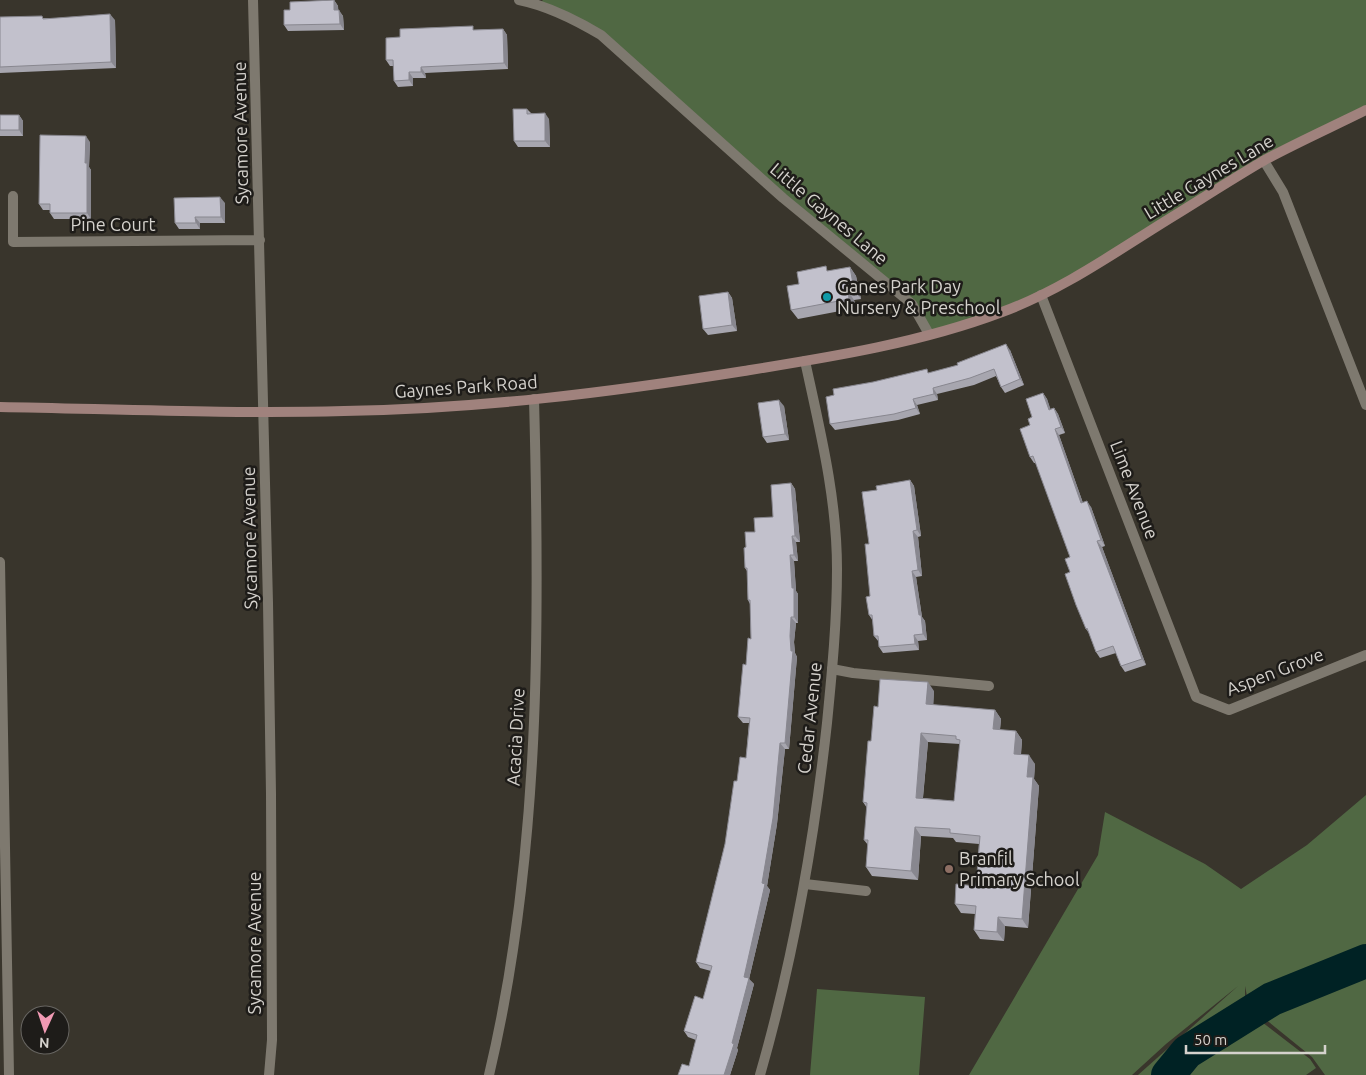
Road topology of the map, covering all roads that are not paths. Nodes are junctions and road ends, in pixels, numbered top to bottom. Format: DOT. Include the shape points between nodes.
graph roads {
  1 [pos="253,0"];
  2 [pos="519,0"];
  3 [pos="1366,110"];
  4 [pos="1264,160"];
  5 [pos="13,196"];
  6 [pos="260,240"];
  7 [pos="1042,295"];
  8 [pos="929,334"];
  9 [pos="805,361"];
  10 [pos="1363,388"];
  11 [pos="534,399"];
  12 [pos="1366,405"];
  13 [pos="0,407"];
  14 [pos="263,411"];
  15 [pos="0,562"];
  16 [pos="1366,655"];
  17 [pos="832,669"];
  18 [pos="989,686"];
  19 [pos="1196,697"];
  20 [pos="806,884"];
  21 [pos="866,891"];
  22 [pos="10,1075"];
  23 [pos="269,1075"];
  24 [pos="489,1075"];
  25 [pos="760,1075"];
  1 -- 6 [label="street, Sycamore Avenue"];
  2 -- 8 [label="street, Little Gaynes Lane" via="539,4 601,35 783,198 912,304"];
  3 -- 4 [label="street, Little Gaynes Lane"];
  4 -- 7 [label="street, Little Gaynes Lane"];
  4 -- 10 [label="street" via="1284,192"];
  5 -- 6 [label="street, Pine Court" via="13,242"];
  6 -- 14 [label="street, Sycamore Avenue"];
  7 -- 8 [label="street, Little Gaynes Lane" via="969,324"];
  7 -- 19 [label="street, Lime Avenue"];
  8 -- 9 [label="street, Gaynes Park Road"];
  9 -- 11 [label="street, Gaynes Park Road" via="657,385"];
  9 -- 17 [label="street, Cedar Avenue" via="831,484 837,568"];
  10 -- 12 [label="street"];
  11 -- 14 [label="street, Gaynes Park Road" via="345,411"];
  11 -- 24 [label="street, Acacia Drive" via="538,539 536,656 526,835 512,951"];
  13 -- 14 [label="street, Gaynes Park Road"];
  14 -- 23 [label="street, Sycamore Avenue" via="271,804 272,1040"];
  15 -- 22 [label="street"];
  16 -- 19 [label="street, Aspen Grove" via="1229,710"];
  17 -- 18 [label="street"];
  17 -- 20 [label="street, Cedar Avenue"];
  20 -- 21 [label="street"];
  20 -- 25 [label="street, Cedar Avenue" via="777,1018"];
}
